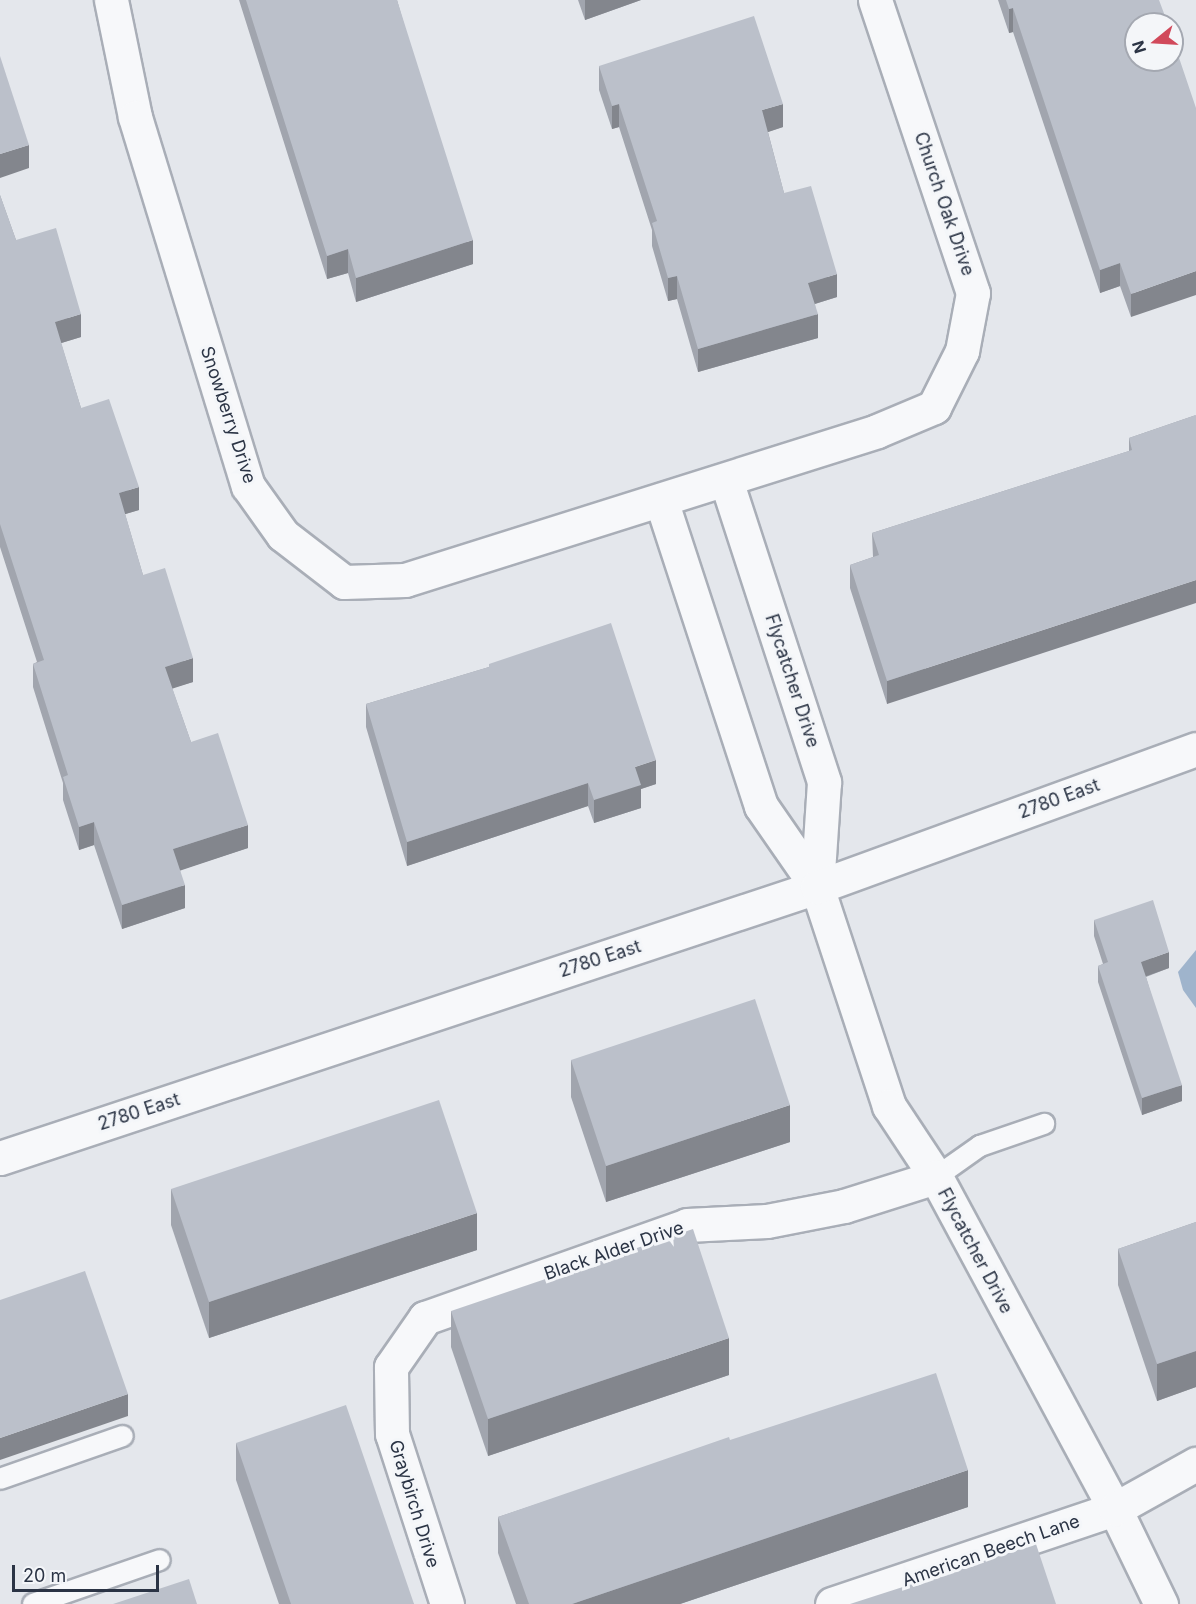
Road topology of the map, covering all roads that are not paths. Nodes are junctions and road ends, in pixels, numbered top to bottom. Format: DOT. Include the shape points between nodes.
graph roads {
  1 [pos="111,0"];
  2 [pos="875,0"];
  3 [pos="726,480"];
  4 [pos="661,500"];
  5 [pos="1196,749"];
  6 [pos="816,887"];
  7 [pos="1044,1124"];
  8 [pos="0,1158"];
  9 [pos="936,1177"];
  10 [pos="391,1366"];
  11 [pos="123,1436"];
  12 [pos="1196,1464"];
  13 [pos="0,1479"];
  14 [pos="1115,1509"];
  15 [pos="160,1560"];
  16 [pos="33,1604"];
  17 [pos="447,1604"];
  18 [pos="832,1604"];
  19 [pos="1161,1604"];
  1 -- 4 [label="street, Snowberry Drive" via="135,117 249,486 283,536 344,582 405,580"];
  2 -- 3 [label="street, Church Oak Drive" via="973,293 962,351 934,406 877,431"];
  3 -- 4 [label="street, Church Oak Drive"];
  3 -- 6 [label="street, Flycatcher Drive" via="824,782"];
  4 -- 6 [label="street, Flycatcher Drive" via="761,806"];
  5 -- 6 [label="street, 2780 East"];
  6 -- 8 [label="street, 2780 East"];
  6 -- 9 [label="street, Flycatcher Drive" via="889,1106"];
  7 -- 9 [label="lane" via="980,1146"];
  9 -- 10 [label="street, Black Alder Drive" via="844,1206 767,1221 687,1225 425,1318"];
  9 -- 14 [label="street, Flycatcher Drive"];
  10 -- 17 [label="street, Graybirch Drive" via="392,1434"];
  11 -- 13 [label="lane"];
  12 -- 14 [label="street, American Beech Lane"];
  14 -- 18 [label="street, American Beech Lane"];
  14 -- 19 [label="street, Flycatcher Drive"];
  15 -- 16 [label="lane"];
}
